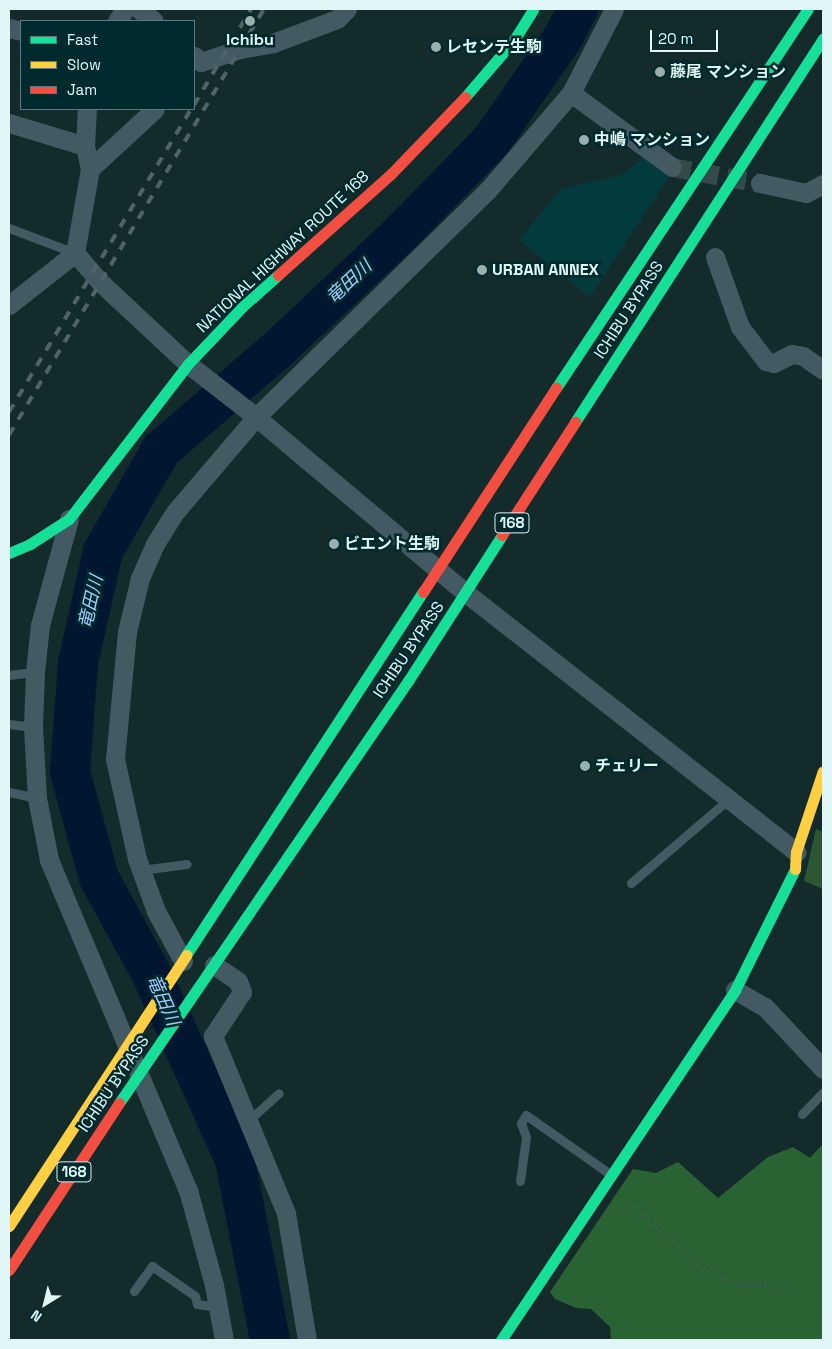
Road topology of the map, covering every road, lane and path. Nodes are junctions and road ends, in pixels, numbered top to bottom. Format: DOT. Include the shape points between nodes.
graph roads {
  1 [pos="125,9"];
  2 [pos="140,9"];
  3 [pos="347,9"];
  4 [pos="533,9"];
  5 [pos="614,9"];
  6 [pos="808,9"];
  7 [pos="118,20"];
  8 [pos="153,20"];
  9 [pos="823,38"];
  10 [pos="196,63"];
  11 [pos="571,93"];
  12 [pos="87,110"];
  13 [pos="154,110"];
  14 [pos="9,123"];
  15 [pos="86,146"];
  16 [pos="672,167"];
  17 [pos="90,169"];
  18 [pos="760,183"];
  19 [pos="823,184"];
  20 [pos="9,228"];
  21 [pos="75,253"];
  22 [pos="715,256"];
  23 [pos="9,304"];
  24 [pos="188,364"];
  25 [pos="823,370"];
  26 [pos="256,417"];
  27 [pos="69,519"];
  28 [pos="9,553"];
  29 [pos="438,568"];
  30 [pos="466,593"];
  31 [pos="35,672"];
  32 [pos="9,675"];
  33 [pos="9,724"];
  34 [pos="33,727"];
  35 [pos="823,771"];
  36 [pos="9,792"];
  37 [pos="37,798"];
  38 [pos="728,800"];
  39 [pos="796,852"];
  40 [pos="187,864"];
  41 [pos="141,870"];
  42 [pos="630,883"];
  43 [pos="183,961"];
  44 [pos="214,964"];
  45 [pos="735,990"];
  46 [pos="127,1047"];
  47 [pos="821,1062"];
  48 [pos="139,1073"];
  49 [pos="823,1092"];
  50 [pos="279,1093"];
  51 [pos="802,1114"];
  52 [pos="249,1120"];
  53 [pos="612,1176"];
  54 [pos="520,1181"];
  55 [pos="591,1208"];
  56 [pos="9,1226"];
  57 [pos="9,1270"];
  58 [pos="134,1291"];
  59 [pos="796,1294"];
  60 [pos="219,1308"];
  61 [pos="224,1340"];
  62 [pos="307,1340"];
  63 [pos="502,1340"];
  1 -- 7 [label="street"];
  2 -- 8 [label="street"];
  3 -- 10 [label="street" via="336,19 274,43 240,49"];
  4 -- 24 [label="main road, NATIONAL HIGHWAY ROUTE 168" via="514,40 453,112 392,174 242,307"];
  5 -- 11 [label="street"];
  6 -- 29 [label="main road, ICHIBU BYPASS / 168"];
  9 -- 30 [label="main road, ICHIBU BYPASS / 168"];
  11 -- 16 [label="street"];
  11 -- 26 [label="street" via="487,190"];
  12 -- 15 [label="street"];
  13 -- 17 [label="street"];
  14 -- 15 [label="street"];
  15 -- 17 [label="street"];
  17 -- 21 [label="street"];
  18 -- 19 [label="street" via="806,193"];
  20 -- 21 [label="lane"];
  21 -- 23 [label="street"];
  21 -- 24 [label="street" via="100,282"];
  22 -- 25 [label="street" via="740,327 766,361 774,363 792,354 803,356"];
  24 -- 26 [label="street"];
  24 -- 27 [label="main road, NATIONAL HIGHWAY ROUTE 168"];
  26 -- 29 [label="street"];
  26 -- 41 [label="street" via="176,511 154,544 140,578 127,632 115,759"];
  27 -- 28 [label="main road, NATIONAL HIGHWAY ROUTE 168" via="30,544"];
  27 -- 31 [label="street" via="40,625"];
  29 -- 30 [label="street"];
  29 -- 43 [label="main road, ICHIBU BYPASS / 168"];
  30 -- 38 [label="street"];
  30 -- 44 [label="main road, ICHIBU BYPASS / 168"];
  31 -- 32 [label="lane"];
  31 -- 34 [label="street"];
  33 -- 34 [label="lane"];
  34 -- 37 [label="street"];
  35 -- 39 [label="main road"];
  36 -- 37 [label="lane"];
  37 -- 46 [label="street" via="49,860"];
  38 -- 39 [label="street"];
  38 -- 42 [label="lane"];
  39 -- 45 [label="main road" via="794,875"];
  40 -- 41 [label="lane"];
  41 -- 43 [label="street" via="156,911"];
  43 -- 46 [label="main road, ICHIBU BYPASS / 168"];
  44 -- 48 [label="main road, ICHIBU BYPASS / 168"];
  44 -- 52 [label="street" via="238,981 242,992 213,1036"];
  45 -- 47 [label="street" via="764,1007"];
  45 -- 53 [label="main road"];
  46 -- 48 [label="street"];
  46 -- 56 [label="main road, ICHIBU BYPASS / 168"];
  48 -- 57 [label="main road, ICHIBU BYPASS / 168"];
  48 -- 60 [label="street" via="188,1190"];
  49 -- 51 [label="lane"];
  50 -- 52 [label="lane"];
  52 -- 62 [label="street" via="286,1213"];
  53 -- 54 [label="lane" via="526,1115 521,1123 526,1137"];
  53 -- 55 [label="main road"];
  55 -- 59 [label="path" via="608,1211 627,1204 703,1269 740,1284 770,1284"];
  55 -- 63 [label="main road"];
  58 -- 60 [label="lane" via="152,1266 195,1296 197,1304"];
  60 -- 61 [label="street"];
}
